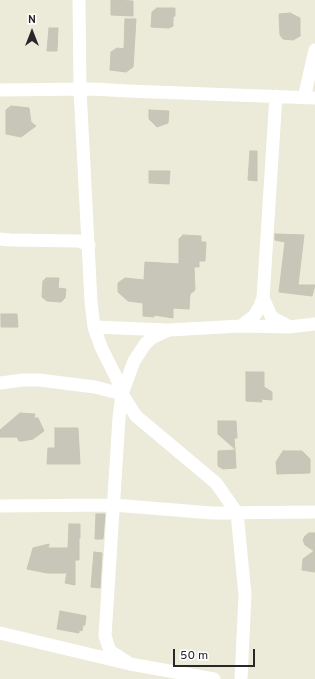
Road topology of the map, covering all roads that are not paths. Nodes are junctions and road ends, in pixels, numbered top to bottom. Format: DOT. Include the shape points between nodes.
graph roads {
  1 [pos="80,0"];
  2 [pos="315,50"];
  3 [pos="80,89"];
  4 [pos="0,90"];
  5 [pos="276,96"];
  6 [pos="309,98"];
  7 [pos="0,239"];
  8 [pos="89,245"];
  9 [pos="264,298"];
  10 [pos="315,324"];
  11 [pos="241,326"];
  12 [pos="94,327"];
  13 [pos="289,327"];
  14 [pos="169,330"];
  15 [pos="0,382"];
  16 [pos="122,394"];
  17 [pos="113,505"];
  18 [pos="0,506"];
  19 [pos="315,512"];
  20 [pos="237,513"];
  21 [pos="0,633"];
  22 [pos="130,664"];
  23 [pos="214,679"];
  24 [pos="241,679"];
  1 -- 3 [label="street"];
  2 -- 6 [label="street"];
  3 -- 4 [label="street"];
  3 -- 5 [label="street"];
  3 -- 8 [label="street"];
  5 -- 6 [label="street"];
  5 -- 9 [label="street"];
  7 -- 8 [label="street" via="78,241"];
  8 -- 12 [label="street"];
  9 -- 11 [label="street" via="254,316"];
  9 -- 13 [label="street" via="271,316"];
  10 -- 13 [label="street"];
  11 -- 13 [label="street"];
  11 -- 14 [label="street"];
  12 -- 14 [label="street"];
  12 -- 16 [label="street"];
  14 -- 16 [label="street" via="146,343 134,361"];
  15 -- 16 [label="street" via="39,380 95,387"];
  16 -- 17 [label="street"];
  16 -- 20 [label="street" via="136,416 216,484"];
  17 -- 18 [label="street"];
  17 -- 20 [label="street"];
  17 -- 22 [label="street" via="105,636 110,651"];
  19 -- 20 [label="street"];
  20 -- 24 [label="street" via="245,595"];
  21 -- 22 [label="street"];
  22 -- 23 [label="street"];
}
